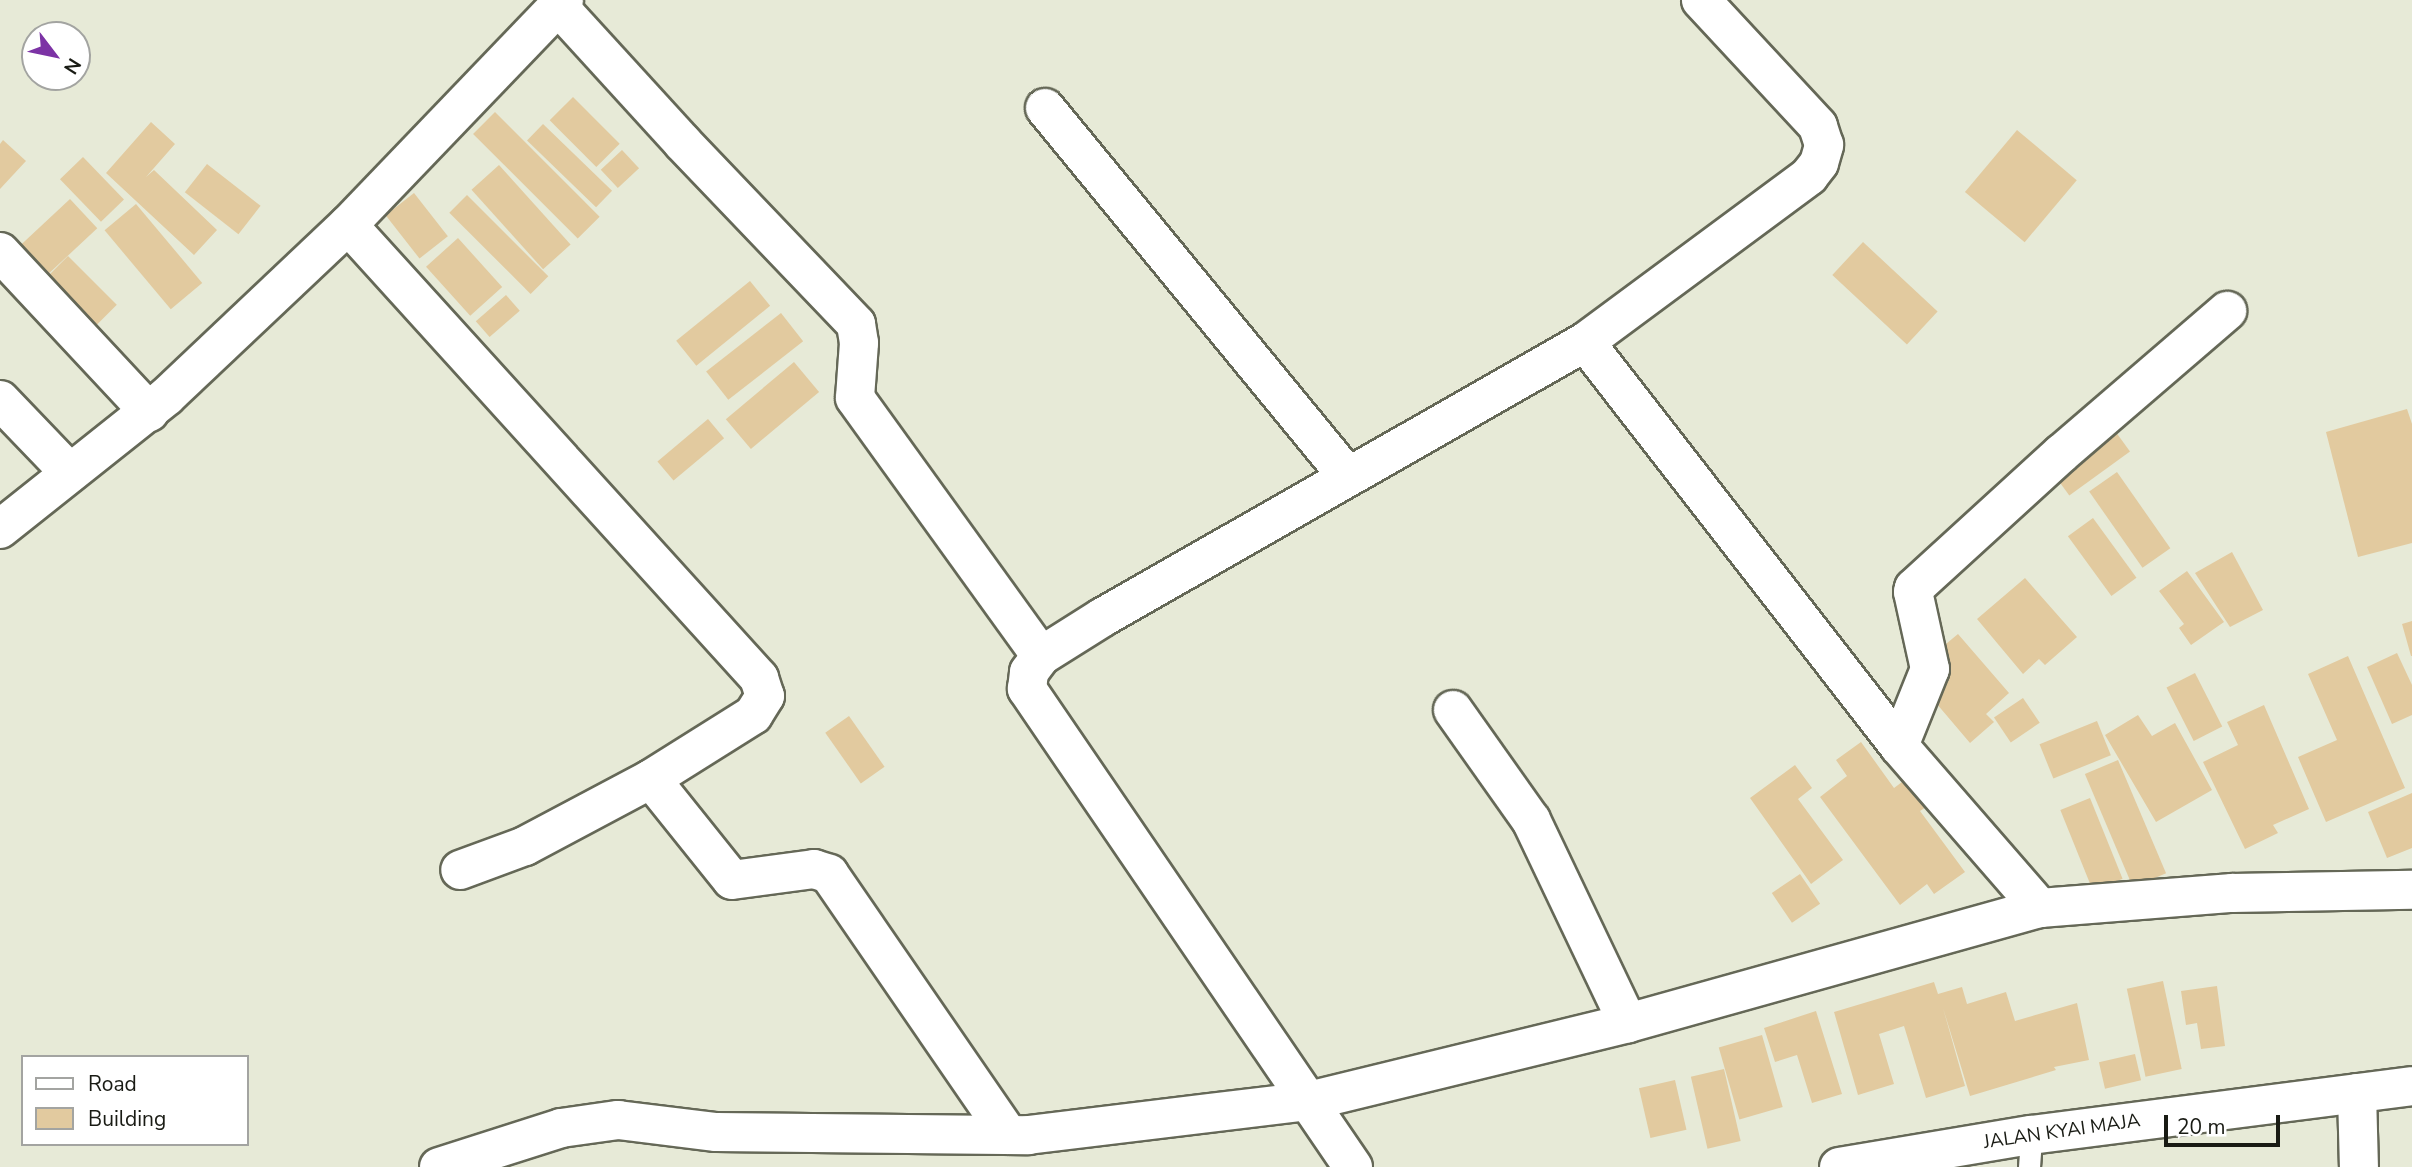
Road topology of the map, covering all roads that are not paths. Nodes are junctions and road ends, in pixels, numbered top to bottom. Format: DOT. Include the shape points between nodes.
graph roads {
  1 [pos="1702,0"];
  2 [pos="561,3"];
  3 [pos="1045,108"];
  4 [pos="348,225"];
  5 [pos="0,252"];
  6 [pos="2227,311"];
  7 [pos="1585,342"];
  8 [pos="0,400"];
  9 [pos="149,412"];
  10 [pos="70,473"];
  11 [pos="1347,476"];
  12 [pos="0,529"];
  13 [pos="1041,656"];
  14 [pos="1453,710"];
  15 [pos="1899,746"];
  16 [pos="651,779"];
  17 [pos="460,870"];
  18 [pos="2412,890"];
  19 [pos="2040,908"];
  20 [pos="1628,1024"];
  21 [pos="2412,1086"];
  22 [pos="2357,1093"];
  23 [pos="1317,1114"];
  24 [pos="1008,1134"];
  25 [pos="2030,1151"];
  26 [pos="1352,1165"];
  27 [pos="439,1167"];
  28 [pos="1839,1167"];
  29 [pos="2359,1167"];
  1 -- 7 [label="street" via="1818,126 1822,155 1809,176"];
  2 -- 4 [label="street"];
  2 -- 13 [label="street" via="682,142 856,324 856,398"];
  3 -- 11 [label="street"];
  4 -- 9 [label="street"];
  4 -- 16 [label="street" via="759,678 765,696 753,715"];
  5 -- 9 [label="street"];
  6 -- 15 [label="street" via="1914,588 1930,669"];
  7 -- 11 [label="street"];
  7 -- 15 [label="street"];
  8 -- 10 [label="street"];
  9 -- 10 [label="street"];
  10 -- 12 [label="street"];
  11 -- 13 [label="street"];
  13 -- 23 [label="street" via="1028,672 1027,689"];
  14 -- 20 [label="street" via="1531,820"];
  15 -- 19 [label="street"];
  16 -- 17 [label="street" via="524,846"];
  16 -- 24 [label="street" via="732,880 814,869 829,874"];
  18 -- 19 [label="street" via="2232,894"];
  19 -- 20 [label="street"];
  20 -- 23 [label="street"];
  21 -- 22 [label="street, JALAN KYAI MAJA"];
  22 -- 25 [label="street, JALAN KYAI MAJA"];
  22 -- 29 [label="street"];
  23 -- 24 [label="street"];
  23 -- 26 [label="street"];
  24 -- 27 [label="street" via="716,1132 618,1120 561,1128"];
  25 -- 28 [label="street, JALAN KYAI MAJA"];
}
